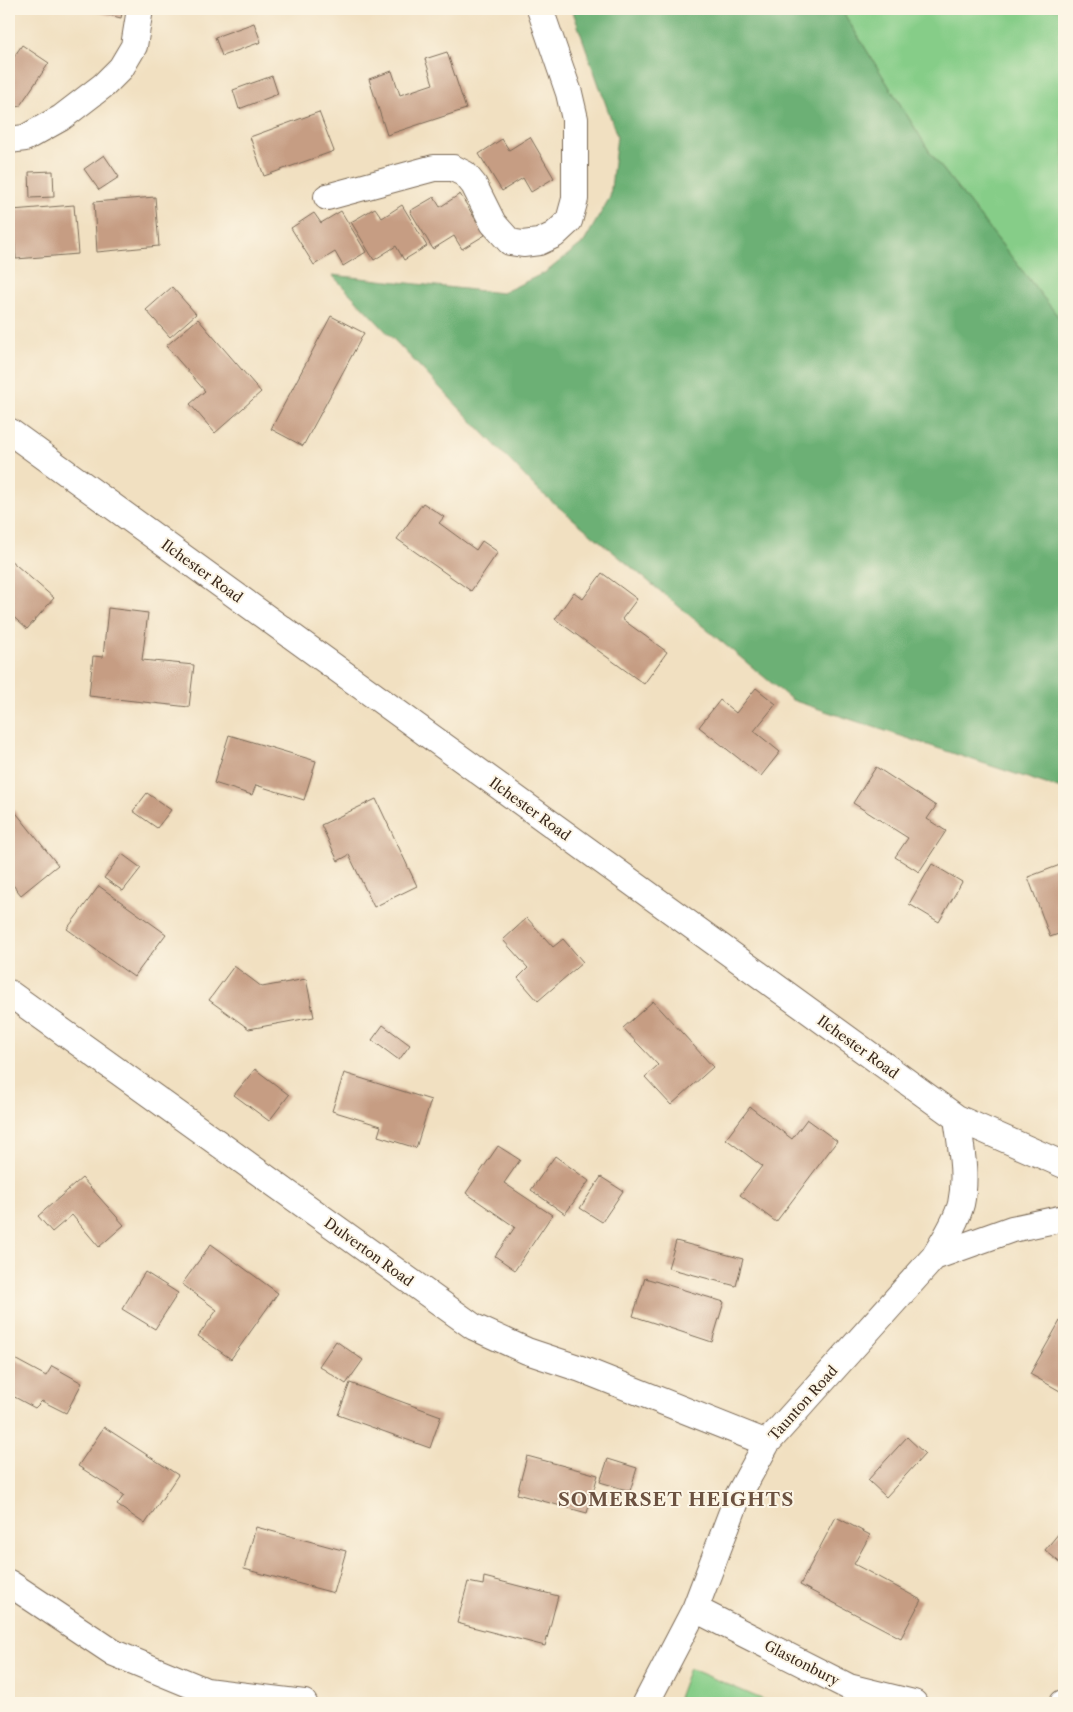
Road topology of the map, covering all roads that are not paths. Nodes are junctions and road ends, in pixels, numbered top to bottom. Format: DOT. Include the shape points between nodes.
graph roads {
  1 [pos="140,9"];
  2 [pos="540,9"];
  3 [pos="9,140"];
  4 [pos="327,197"];
  5 [pos="9,431"];
  6 [pos="9,993"];
  7 [pos="957,1118"];
  8 [pos="1064,1166"];
  9 [pos="1064,1218"];
  10 [pos="934,1256"];
  11 [pos="767,1443"];
  12 [pos="9,1583"];
  13 [pos="695,1609"];
  14 [pos="304,1703"];
  15 [pos="646,1703"];
  16 [pos="914,1703"];
  1 -- 3 [label="street" via="134,46 121,68 61,118 24,138"];
  2 -- 4 [label="street" via="576,119 575,199 569,221 554,235 539,242 510,242 493,223 474,185 453,168 434,168"];
  5 -- 7 [label="street, Ilchester Road"];
  6 -- 11 [label="street, Dulverton Road" via="474,1327 527,1351 581,1369"];
  7 -- 8 [label="street, Ilchester Road"];
  7 -- 10 [label="street, Taunton Road" via="964,1179 960,1206"];
  9 -- 10 [label="street" via="1012,1229"];
  10 -- 11 [label="street, Taunton Road"];
  11 -- 13 [label="street, Taunton Road" via="738,1496"];
  12 -- 14 [label="street" via="114,1653 206,1690"];
  13 -- 15 [label="street, Taunton Road"];
  13 -- 16 [label="street, Glastonbury" via="849,1687"];
}
